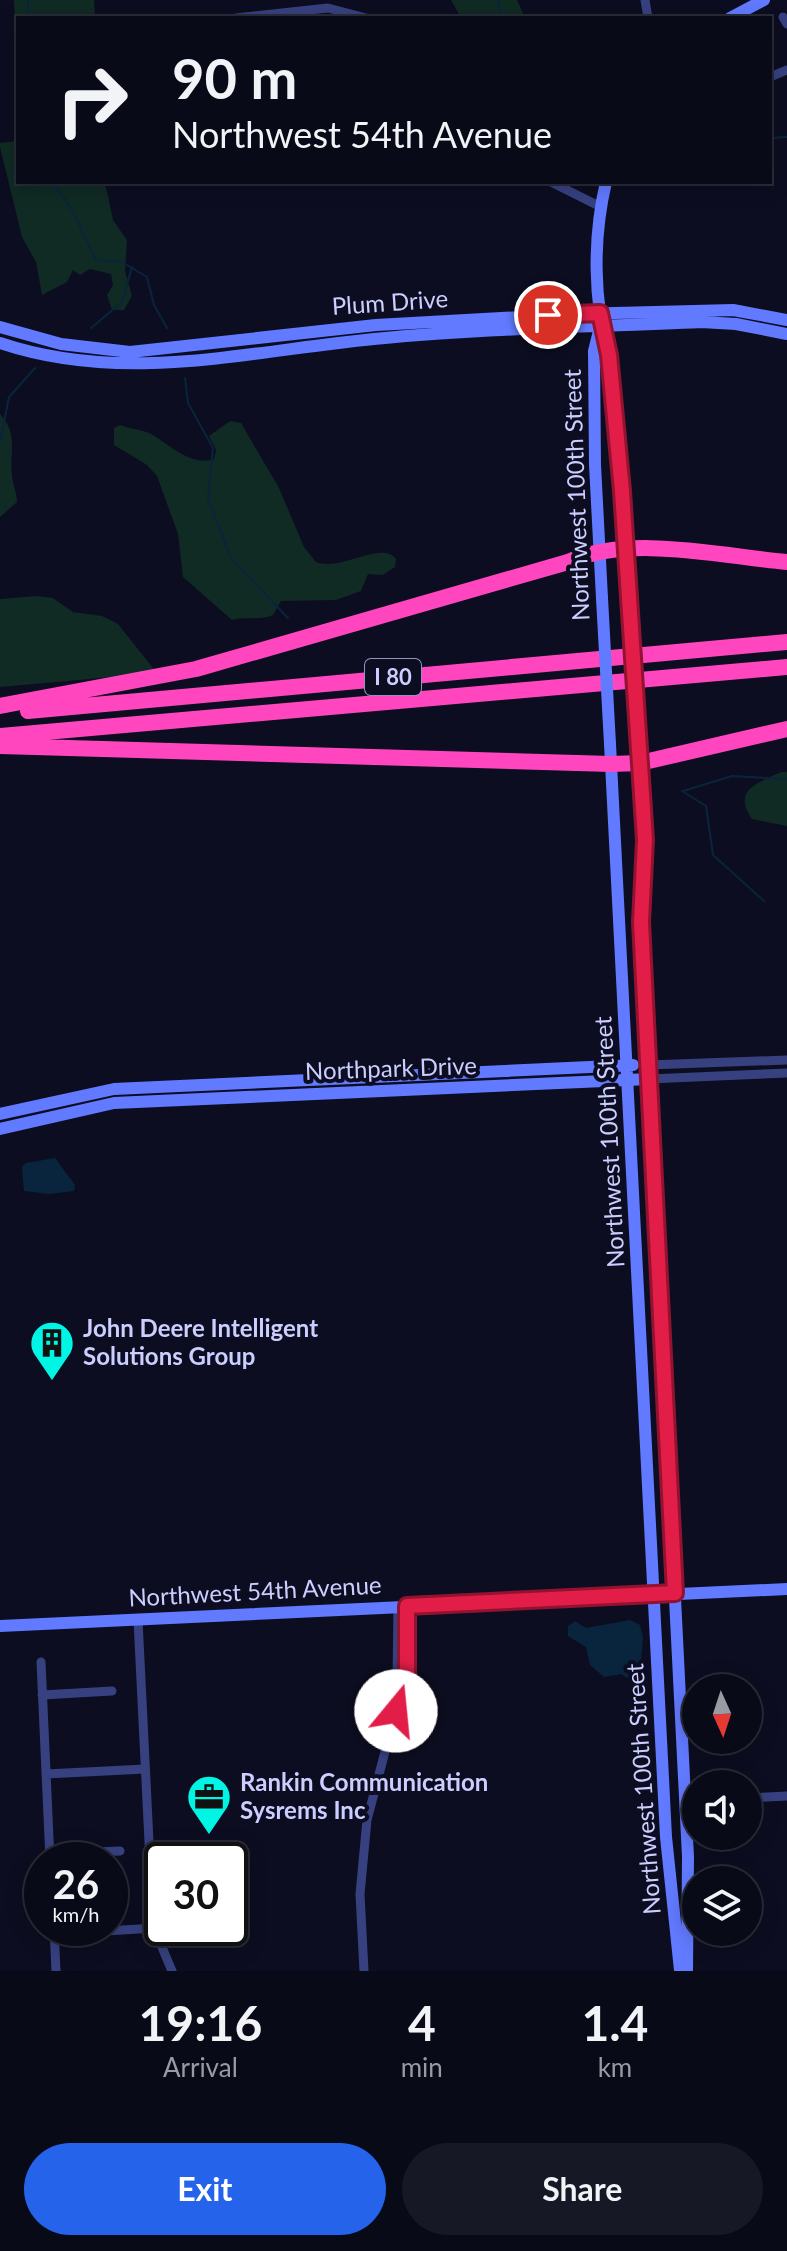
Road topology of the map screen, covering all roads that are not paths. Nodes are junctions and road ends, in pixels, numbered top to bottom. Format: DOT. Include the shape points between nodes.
graph roads {
  1 [pos="764,0"];
  2 [pos="254,16"];
  3 [pos="358,16"];
  4 [pos="734,16"];
  5 [pos="555,184"];
  6 [pos="606,184"];
  7 [pos="601,207"];
  8 [pos="600,313"];
  9 [pos="787,320"];
  10 [pos="0,327"];
  11 [pos="600,327"];
  12 [pos="787,334"];
  13 [pos="0,343"];
  14 [pos="626,549"];
  15 [pos="600,552"];
  16 [pos="787,562"];
  17 [pos="787,642"];
  18 [pos="787,667"];
  19 [pos="0,706"];
  20 [pos="0,713"];
  21 [pos="787,729"];
  22 [pos="0,736"];
  23 [pos="0,746"];
  24 [pos="640,763"];
  25 [pos="611,764"];
  26 [pos="787,1060"];
  27 [pos="628,1065"];
  28 [pos="648,1065"];
  29 [pos="787,1073"];
  30 [pos="423,1075"];
  31 [pos="629,1079"];
  32 [pos="649,1079"];
  33 [pos="191,1085"];
  34 [pos="424,1090"];
  35 [pos="191,1100"];
  36 [pos="0,1114"];
  37 [pos="0,1129"];
  38 [pos="787,1589"];
  39 [pos="675,1593"];
  40 [pos="655,1594"];
  41 [pos="403,1606"];
  42 [pos="138,1620"];
  43 [pos="0,1626"];
  44 [pos="41,1662"];
  45 [pos="112,1691"];
  46 [pos="42,1695"];
  47 [pos="145,1769"];
  48 [pos="688,1770"];
  49 [pos="46,1774"];
  50 [pos="787,1796"];
  51 [pos="762,1797"];
  52 [pos="49,1842"];
  53 [pos="150,1842"];
  54 [pos="689,1850"];
  55 [pos="55,1946"];
  56 [pos="163,1946"];
  57 [pos="56,1971"];
  58 [pos="172,1971"];
  59 [pos="364,1971"];
  60 [pos="680,1971"];
  61 [pos="687,1971"];
  1 -- 4 [label="street"];
  2 -- 3 [label="street" via="328,8"];
  5 -- 7 [label="street"];
  6 -- 7 [label="street"];
  7 -- 8 [label="street" via="596,242"];
  8 -- 9 [label="street, Plum Drive" via="733,310"];
  8 -- 10 [label="street, Plum Drive" via="376,325 130,352 61,344"];
  8 -- 11 [label="street"];
  11 -- 12 [label="street, Plum Drive" via="721,323"];
  11 -- 13 [label="street, Plum Drive" via="396,337 138,365 72,361"];
  11 -- 14 [label="street, Northwest 100th Street" via="609,355"];
  11 -- 15 [label="street, Northwest 100th Street" via="594,351"];
  14 -- 15 [label="highway"];
  14 -- 16 [label="highway"];
  14 -- 24 [label="street, Northwest 100th Street, bridge"];
  15 -- 19 [label="highway" via="196,669"];
  15 -- 25 [label="street, Northwest 100th Street, bridge"];
  17 -- 20 [label="highway, I 80"];
  18 -- 22 [label="highway, I 80"];
  21 -- 24 [label="highway"];
  23 -- 25 [label="highway"];
  24 -- 25 [label="highway"];
  24 -- 28 [label="street, Northwest 100th Street"];
  25 -- 27 [label="street, Northwest 100th Street"];
  26 -- 28 [label="street, Northpark Drive"];
  27 -- 28 [label="street, Northpark Drive"];
  27 -- 30 [label="street, Northpark Drive"];
  27 -- 31 [label="street, Northwest 100th Street"];
  28 -- 32 [label="street, Northwest 100th Street"];
  29 -- 32 [label="street, Northpark Drive"];
  30 -- 33 [label="street, Northpark Drive"];
  30 -- 34 [label="street"];
  31 -- 32 [label="street, Northpark Drive"];
  31 -- 34 [label="street, Northpark Drive"];
  31 -- 40 [label="street, Northwest 100th Street"];
  32 -- 39 [label="street, Northwest 100th Street"];
  33 -- 35 [label="street"];
  33 -- 36 [label="street, Northpark Drive" via="114,1089"];
  34 -- 35 [label="street, Northpark Drive"];
  35 -- 37 [label="street, Northpark Drive" via="114,1103"];
  38 -- 39 [label="street, Northwest 54th Avenue"];
  39 -- 40 [label="street, Northwest 54th Avenue"];
  39 -- 48 [label="street, Northwest 100th Street"];
  40 -- 41 [label="street, Northwest 54th Avenue"];
  40 -- 60 [label="street, Northwest 100th Street" via="666,1837"];
  41 -- 42 [label="street, Northwest 54th Avenue"];
  41 -- 59 [label="street" via="397,1678 401,1691 367,1820 360,1894"];
  42 -- 43 [label="street, Northwest 54th Avenue"];
  42 -- 47 [label="street"];
  44 -- 46 [label="street"];
  45 -- 46 [label="street"];
  46 -- 49 [label="street"];
  47 -- 49 [label="street"];
  47 -- 53 [label="street"];
  49 -- 52 [label="street"];
  50 -- 51 [label="street"];
  54 -- 61 [label="street, Northwest 100th Street"];
  55 -- 57 [label="street"];
  56 -- 58 [label="street"];
}
